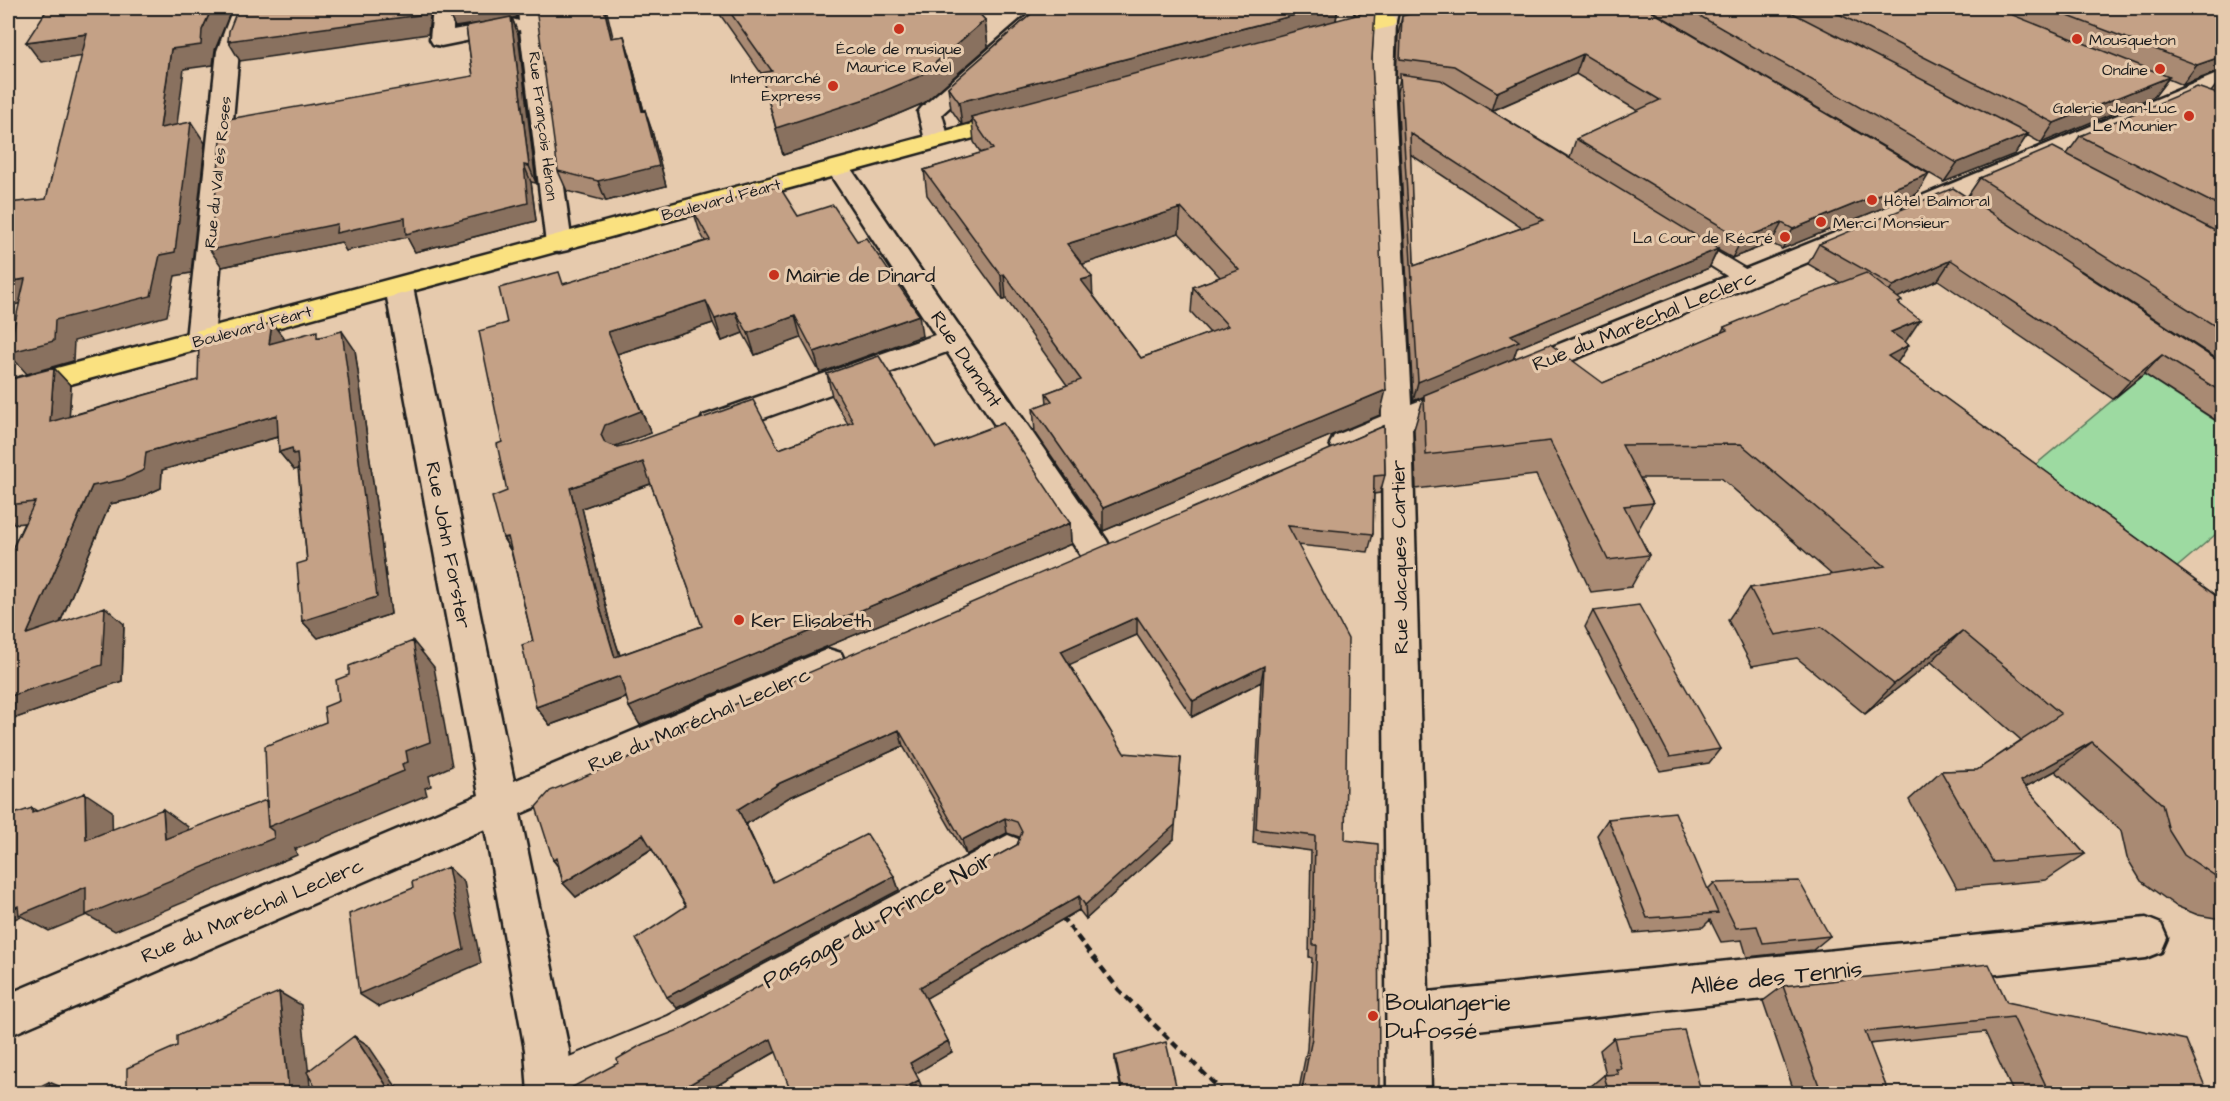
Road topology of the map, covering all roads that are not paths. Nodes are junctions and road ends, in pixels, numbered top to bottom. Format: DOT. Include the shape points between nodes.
graph roads {
  1 [pos="243,8"];
  2 [pos="443,8"];
  3 [pos="1048,8"];
  4 [pos="1395,14"];
  5 [pos="529,15"];
  6 [pos="1345,19"];
  7 [pos="1305,42"];
  8 [pos="2223,80"];
  9 [pos="2151,83"];
  10 [pos="2184,96"];
  11 [pos="2213,108"];
  12 [pos="1040,113"];
  13 [pos="937,140"];
  14 [pos="838,168"];
  15 [pos="1920,182"];
  16 [pos="1944,196"];
  17 [pos="1974,216"];
  18 [pos="1675,235"];
  19 [pos="559,244"];
  20 [pos="1745,278"];
  21 [pos="399,287"];
  22 [pos="200,339"];
  23 [pos="953,339"];
  24 [pos="8,391"];
  25 [pos="1397,422"];
  26 [pos="684,435"];
  27 [pos="1311,458"];
  28 [pos="1096,550"];
  29 [pos="858,651"];
  30 [pos="501,804"];
  31 [pos="1008,848"];
  32 [pos="2146,938"];
  33 [pos="8,1015"];
  34 [pos="1406,1016"];
  35 [pos="550,1087"];
  36 [pos="1409,1094"];
  1 -- 22 [label="street, Rue du Val ès Roses" via="228,51"];
  2 -- 5 [label="street" via="441,39"];
  3 -- 13 [label="street" via="930,112"];
  4 -- 6 [label="main road"];
  4 -- 25 [label="street, Rue Jacques Cartier"];
  5 -- 19 [label="street, Rue François Hénon"];
  6 -- 7 [label="main road"];
  8 -- 10 [label="street, Rue du Maréchal Leclerc"];
  9 -- 10 [label="street"];
  10 -- 11 [label="street"];
  10 -- 16 [label="street, Rue du Maréchal Leclerc"];
  12 -- 13 [label="main road, Boulevard Féart"];
  13 -- 14 [label="main road, Boulevard Féart"];
  14 -- 19 [label="main road, Boulevard Féart"];
  14 -- 23 [label="street, Rue Dumont"];
  15 -- 16 [label="street"];
  16 -- 17 [label="street"];
  16 -- 20 [label="street, Rue du Maréchal Leclerc"];
  18 -- 20 [label="lane"];
  19 -- 21 [label="main road, Boulevard Féart"];
  20 -- 25 [label="street, Rue du Maréchal Leclerc"];
  21 -- 22 [label="main road, Boulevard Féart"];
  21 -- 30 [label="street, Rue John Forster"];
  22 -- 24 [label="main road, Boulevard Féart"];
  23 -- 26 [label="street"];
  23 -- 28 [label="street, Rue Dumont"];
  25 -- 27 [label="street, Rue du Maréchal Leclerc"];
  25 -- 34 [label="street, Rue Jacques Cartier"];
  29 -- 30 [label="street, Rue du Maréchal Leclerc"];
  30 -- 33 [label="street, Rue du Maréchal Leclerc"];
  30 -- 35 [label="street, Passage du Prince Noir" via="547,1050"];
  31 -- 35 [label="lane, Passage du Prince Noir" via="679,1027"];
  32 -- 34 [label="street, Allée des Tennis"];
  34 -- 36 [label="street, Rue Jacques Cartier"];
}
